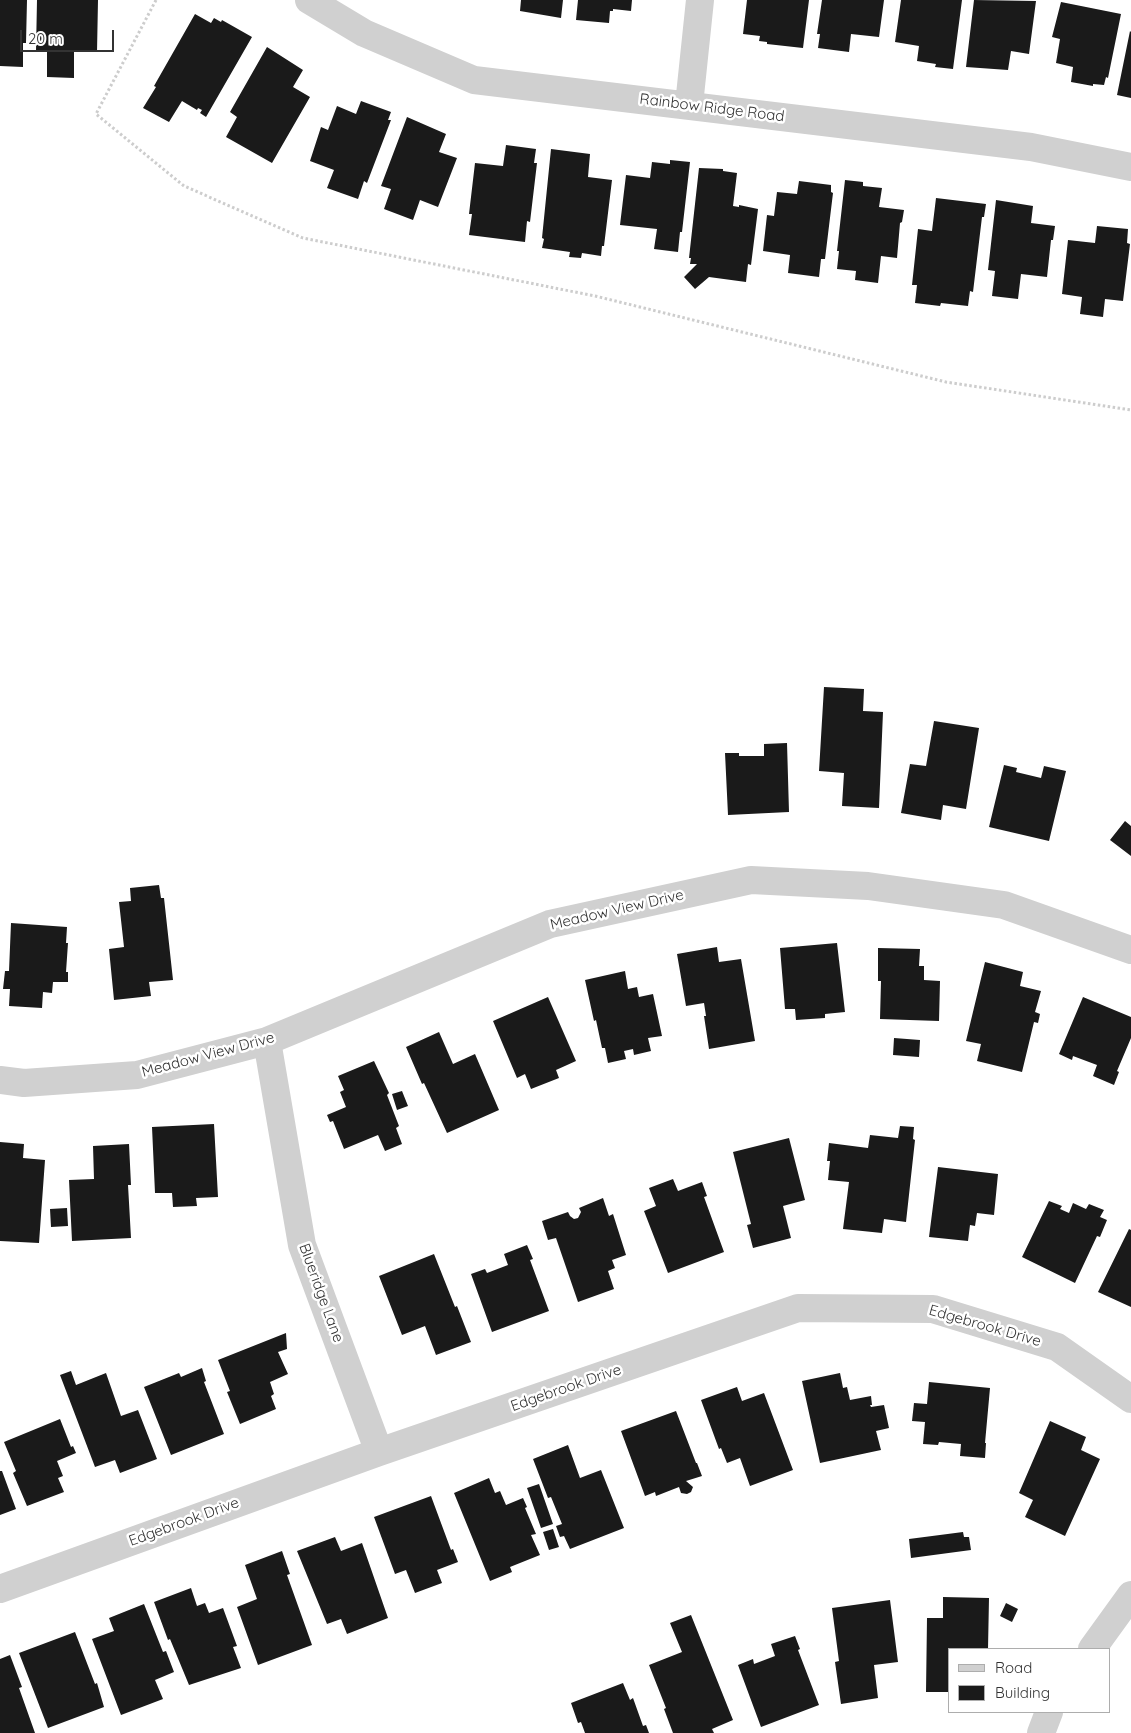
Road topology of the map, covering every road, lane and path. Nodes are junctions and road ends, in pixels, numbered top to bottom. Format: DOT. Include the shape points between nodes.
graph roads {
  1 [pos="156,0"];
  2 [pos="309,0"];
  3 [pos="700,0"];
  4 [pos="689,105"];
  5 [pos="1131,167"];
  6 [pos="1131,410"];
  7 [pos="1131,950"];
  8 [pos="267,1041"];
  9 [pos="0,1080"];
  10 [pos="1131,1399"];
  11 [pos="379,1452"];
  12 [pos="0,1589"];
  13 [pos="1131,1595"];
  14 [pos="1093,1648"];
  15 [pos="1049,1713"];
  16 [pos="1041,1733"];
  1 -- 6 [label="path" via="96,114 184,186 303,238 595,296 946,382"];
  2 -- 4 [label="street, Rainbow Ridge Road" via="364,33 474,80"];
  3 -- 4 [label="street"];
  4 -- 5 [label="street, Rainbow Ridge Road" via="1031,147"];
  7 -- 8 [label="street, Meadow View Drive" via="1004,905 868,886 751,880 550,924"];
  8 -- 9 [label="street, Meadow View Drive" via="136,1075 24,1083"];
  8 -- 11 [label="street, Blueridge Lane" via="302,1245"];
  10 -- 11 [label="street, Edgebrook Drive" via="1057,1347 933,1309 798,1308"];
  11 -- 12 [label="street, Edgebrook Drive"];
  13 -- 14 [label="street"];
  15 -- 16 [label="street"];
}
